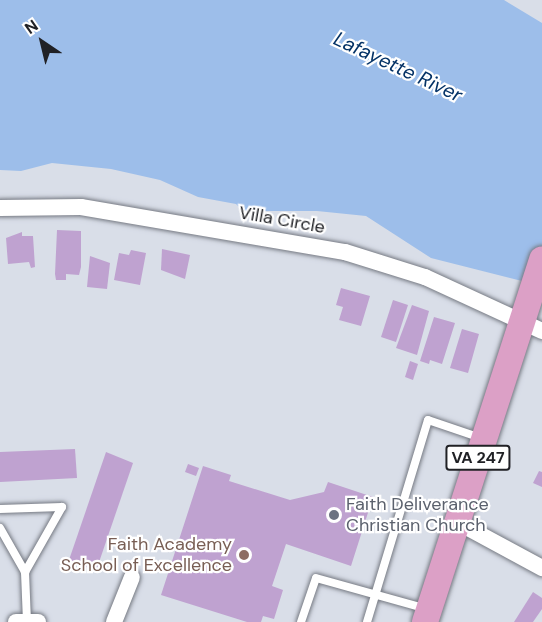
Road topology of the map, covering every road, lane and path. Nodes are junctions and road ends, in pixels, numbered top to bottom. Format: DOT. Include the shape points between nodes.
graph roads {
  1 [pos="0,208"];
  2 [pos="542,259"];
  3 [pos="532,326"];
  4 [pos="484,439"];
  5 [pos="0,509"];
  6 [pos="457,522"];
  7 [pos="0,528"];
  8 [pos="542,568"];
  9 [pos="25,572"];
  10 [pos="132,578"];
  11 [pos="375,595"];
  12 [pos="427,616"];
  13 [pos="27,621"];
  14 [pos="16,622"];
  15 [pos="38,622"];
  16 [pos="114,622"];
  17 [pos="301,622"];
  18 [pos="367,622"];
  1 -- 3 [label="street, Villa Circle" via="81,207 345,252 425,277"];
  2 -- 3 [label="main road, VA 247" via="531,294"];
  3 -- 4 [label="main road, VA 247"];
  4 -- 6 [label="main road, VA 247"];
  4 -- 11 [label="lane" via="428,420"];
  5 -- 9 [label="lane" via="62,507"];
  6 -- 8 [label="street"];
  6 -- 12 [label="main road, VA 247"];
  7 -- 9 [label="lane"];
  9 -- 13 [label="lane"];
  10 -- 16 [label="street"];
  11 -- 12 [label="lane"];
  11 -- 17 [label="lane" via="316,578"];
  11 -- 18 [label="lane"];
  13 -- 14 [label="street"];
  13 -- 15 [label="street"];
}
